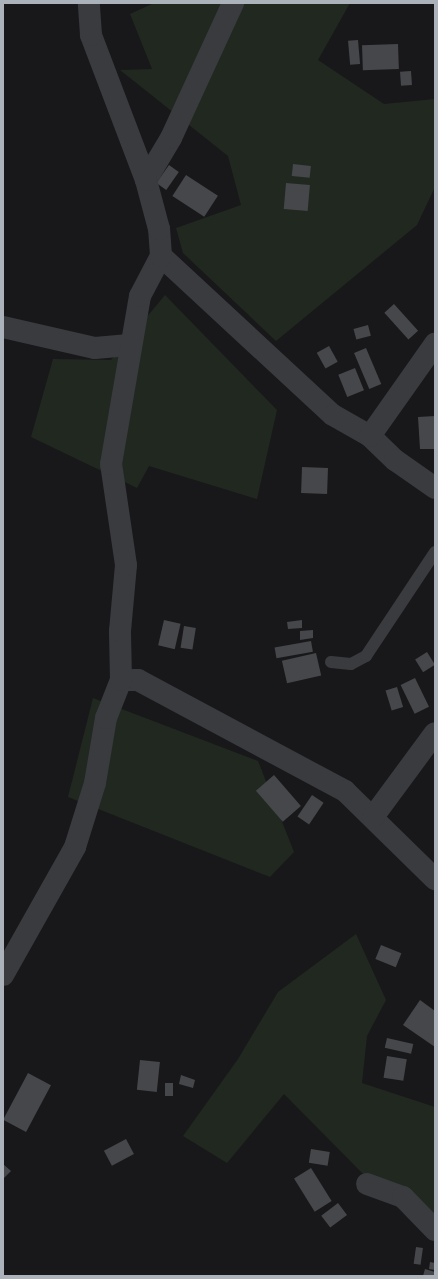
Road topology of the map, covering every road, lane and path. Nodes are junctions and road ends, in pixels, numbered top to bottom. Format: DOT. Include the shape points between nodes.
graph roads {
  1 [pos="89,3"];
  2 [pos="233,3"];
  3 [pos="146,180"];
  4 [pos="161,256"];
  5 [pos="3,327"];
  6 [pos="435,344"];
  7 [pos="130,345"];
  8 [pos="370,436"];
  9 [pos="435,488"];
  10 [pos="435,552"];
  11 [pos="331,662"];
  12 [pos="121,680"];
  13 [pos="435,733"];
  14 [pos="373,817"];
  15 [pos="435,879"];
  16 [pos="3,975"];
  17 [pos="367,1184"];
  18 [pos="435,1230"];
  1 -- 3 [label="street" via="91,35"];
  2 -- 3 [label="street" via="171,138"];
  3 -- 4 [label="street" via="158,229"];
  4 -- 7 [label="street" via="140,296"];
  4 -- 8 [label="street" via="333,415"];
  5 -- 7 [label="street" via="95,348"];
  6 -- 8 [label="street"];
  7 -- 12 [label="street" via="110,464 126,565 120,631"];
  8 -- 9 [label="street" via="395,460"];
  10 -- 11 [label="lane" via="366,656 351,664"];
  12 -- 14 [label="street" via="138,680 345,791"];
  12 -- 16 [label="street" via="106,718 95,784 75,847"];
  13 -- 14 [label="street"];
  14 -- 15 [label="street"];
  17 -- 18 [label="street" via="403,1197"];
}
